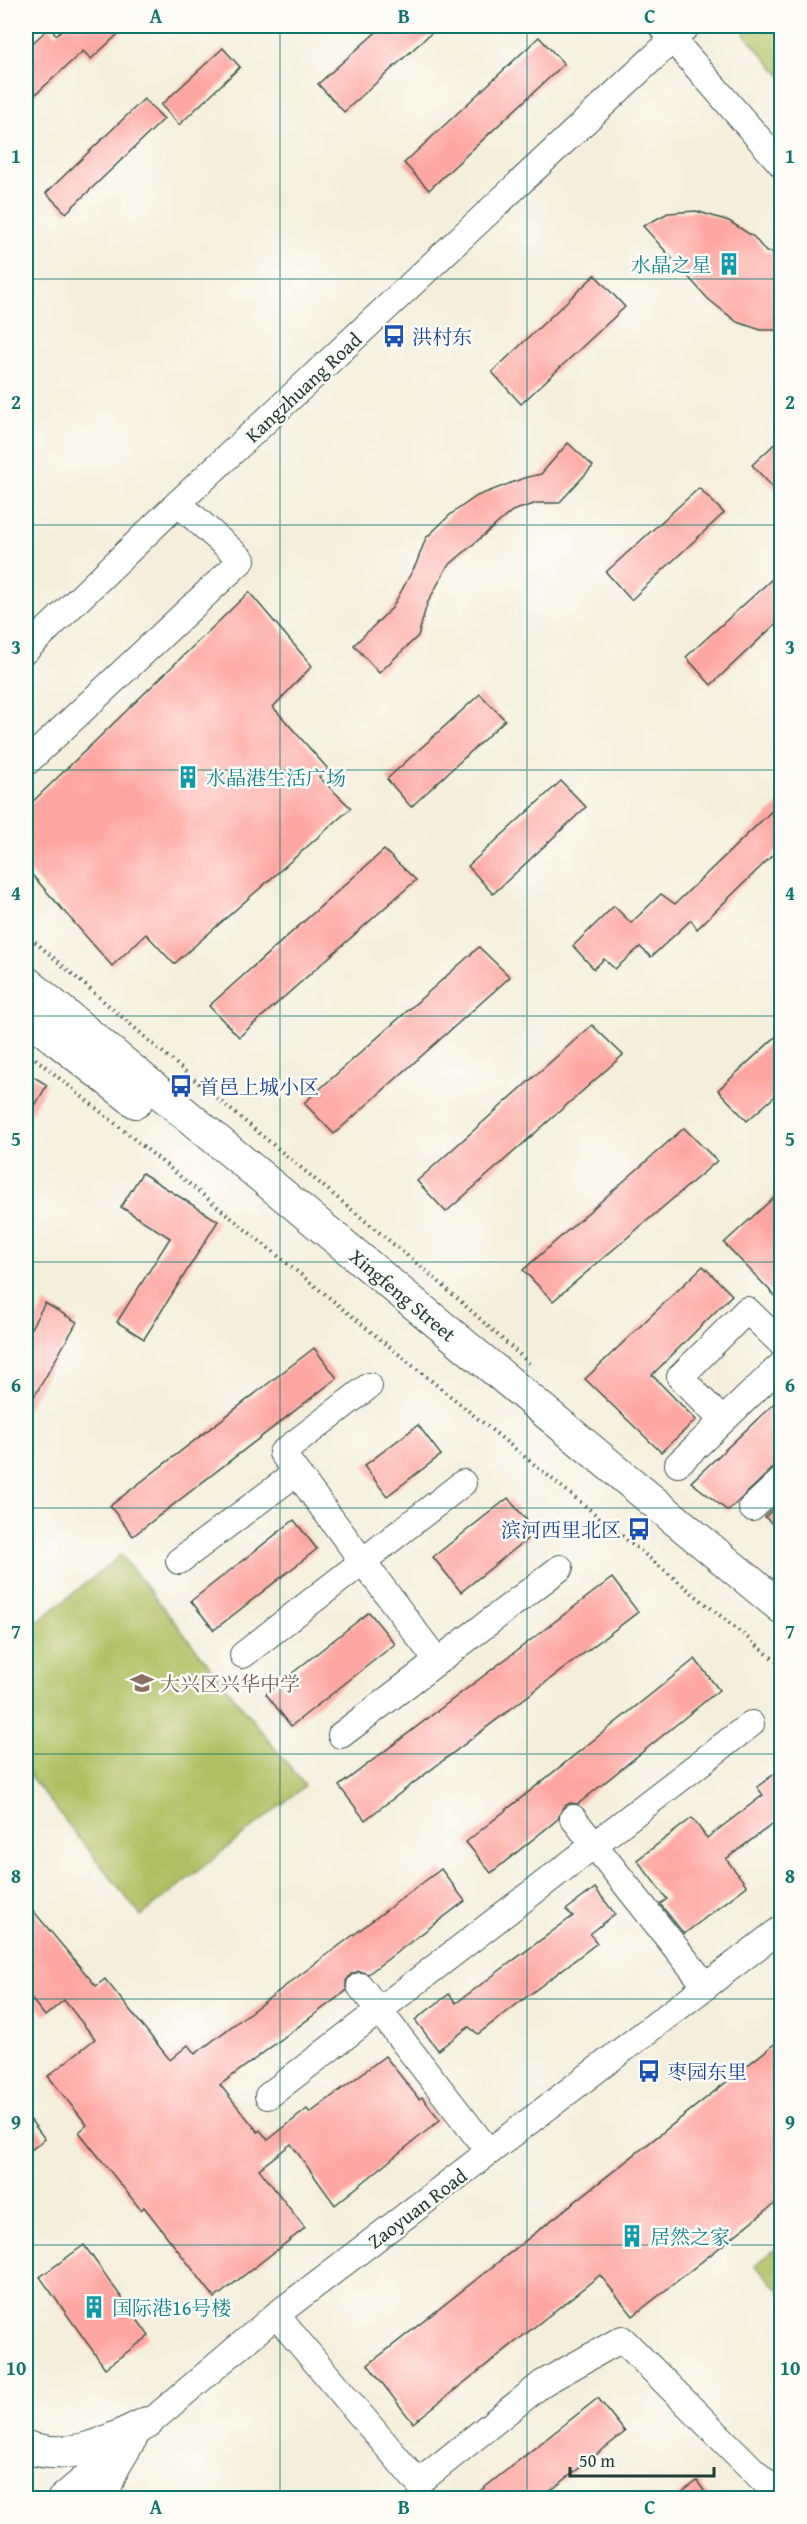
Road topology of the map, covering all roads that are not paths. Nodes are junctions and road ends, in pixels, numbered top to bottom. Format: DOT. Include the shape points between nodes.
graph roads {
  1 [pos="673,30"];
  2 [pos="782,165"];
  3 [pos="178,503"];
  4 [pos="26,650"];
  5 [pos="26,763"];
  6 [pos="26,982"];
  7 [pos="26,1016"];
  8 [pos="782,1344"];
  9 [pos="782,1364"];
  10 [pos="369,1386"];
  11 [pos="722,1420"];
  12 [pos="678,1464"];
  13 [pos="296,1473"];
  14 [pos="782,1480"];
  15 [pos="463,1483"];
  16 [pos="752,1508"];
  17 [pos="179,1562"];
  18 [pos="362,1562"];
  19 [pos="560,1568"];
  20 [pos="782,1608"];
  21 [pos="782,1631"];
  22 [pos="243,1655"];
  23 [pos="437,1661"];
  24 [pos="751,1724"];
  25 [pos="341,1735"];
  26 [pos="573,1818"];
  27 [pos="594,1844"];
  28 [pos="782,1928"];
  29 [pos="360,1986"];
  30 [pos="706,1986"];
  31 [pos="378,2009"];
  32 [pos="268,2096"];
  33 [pos="489,2152"];
  34 [pos="276,2315"];
  35 [pos="140,2430"];
  36 [pos="26,2447"];
  37 [pos="61,2499"];
  38 [pos="101,2499"];
  39 [pos="781,2499"];
  1 -- 2 [label="street"];
  1 -- 3 [label="street, Kangzhuang Road"];
  3 -- 4 [label="street, Kangzhuang Road"];
  3 -- 5 [label="street" via="242,560"];
  6 -- 20 [label="main road, Xingfeng Street"];
  7 -- 21 [label="main road, Xingfeng Street"];
  8 -- 11 [label="street" via="747,1310 680,1377"];
  9 -- 11 [label="street"];
  10 -- 13 [label="street" via="282,1453"];
  11 -- 12 [label="street"];
  13 -- 17 [label="street"];
  13 -- 18 [label="street"];
  14 -- 16 [label="street"];
  15 -- 18 [label="street"];
  18 -- 22 [label="street"];
  18 -- 23 [label="street"];
  19 -- 23 [label="street"];
  23 -- 25 [label="street"];
  24 -- 27 [label="street"];
  26 -- 27 [label="street"];
  27 -- 30 [label="street"];
  27 -- 31 [label="street"];
  28 -- 30 [label="street, Zaoyuan Road"];
  29 -- 31 [label="street"];
  30 -- 33 [label="street, Zaoyuan Road"];
  31 -- 32 [label="street"];
  31 -- 33 [label="street"];
  33 -- 34 [label="street, Zaoyuan Road"];
  34 -- 35 [label="street, Zaoyuan Road"];
  34 -- 39 [label="street" via="418,2483 543,2383 622,2339"];
  35 -- 36 [label="main road" via="72,2453 46,2454"];
  35 -- 37 [label="street, Zaoyuan Road"];
  35 -- 38 [label="main road" via="113,2468"];
}
